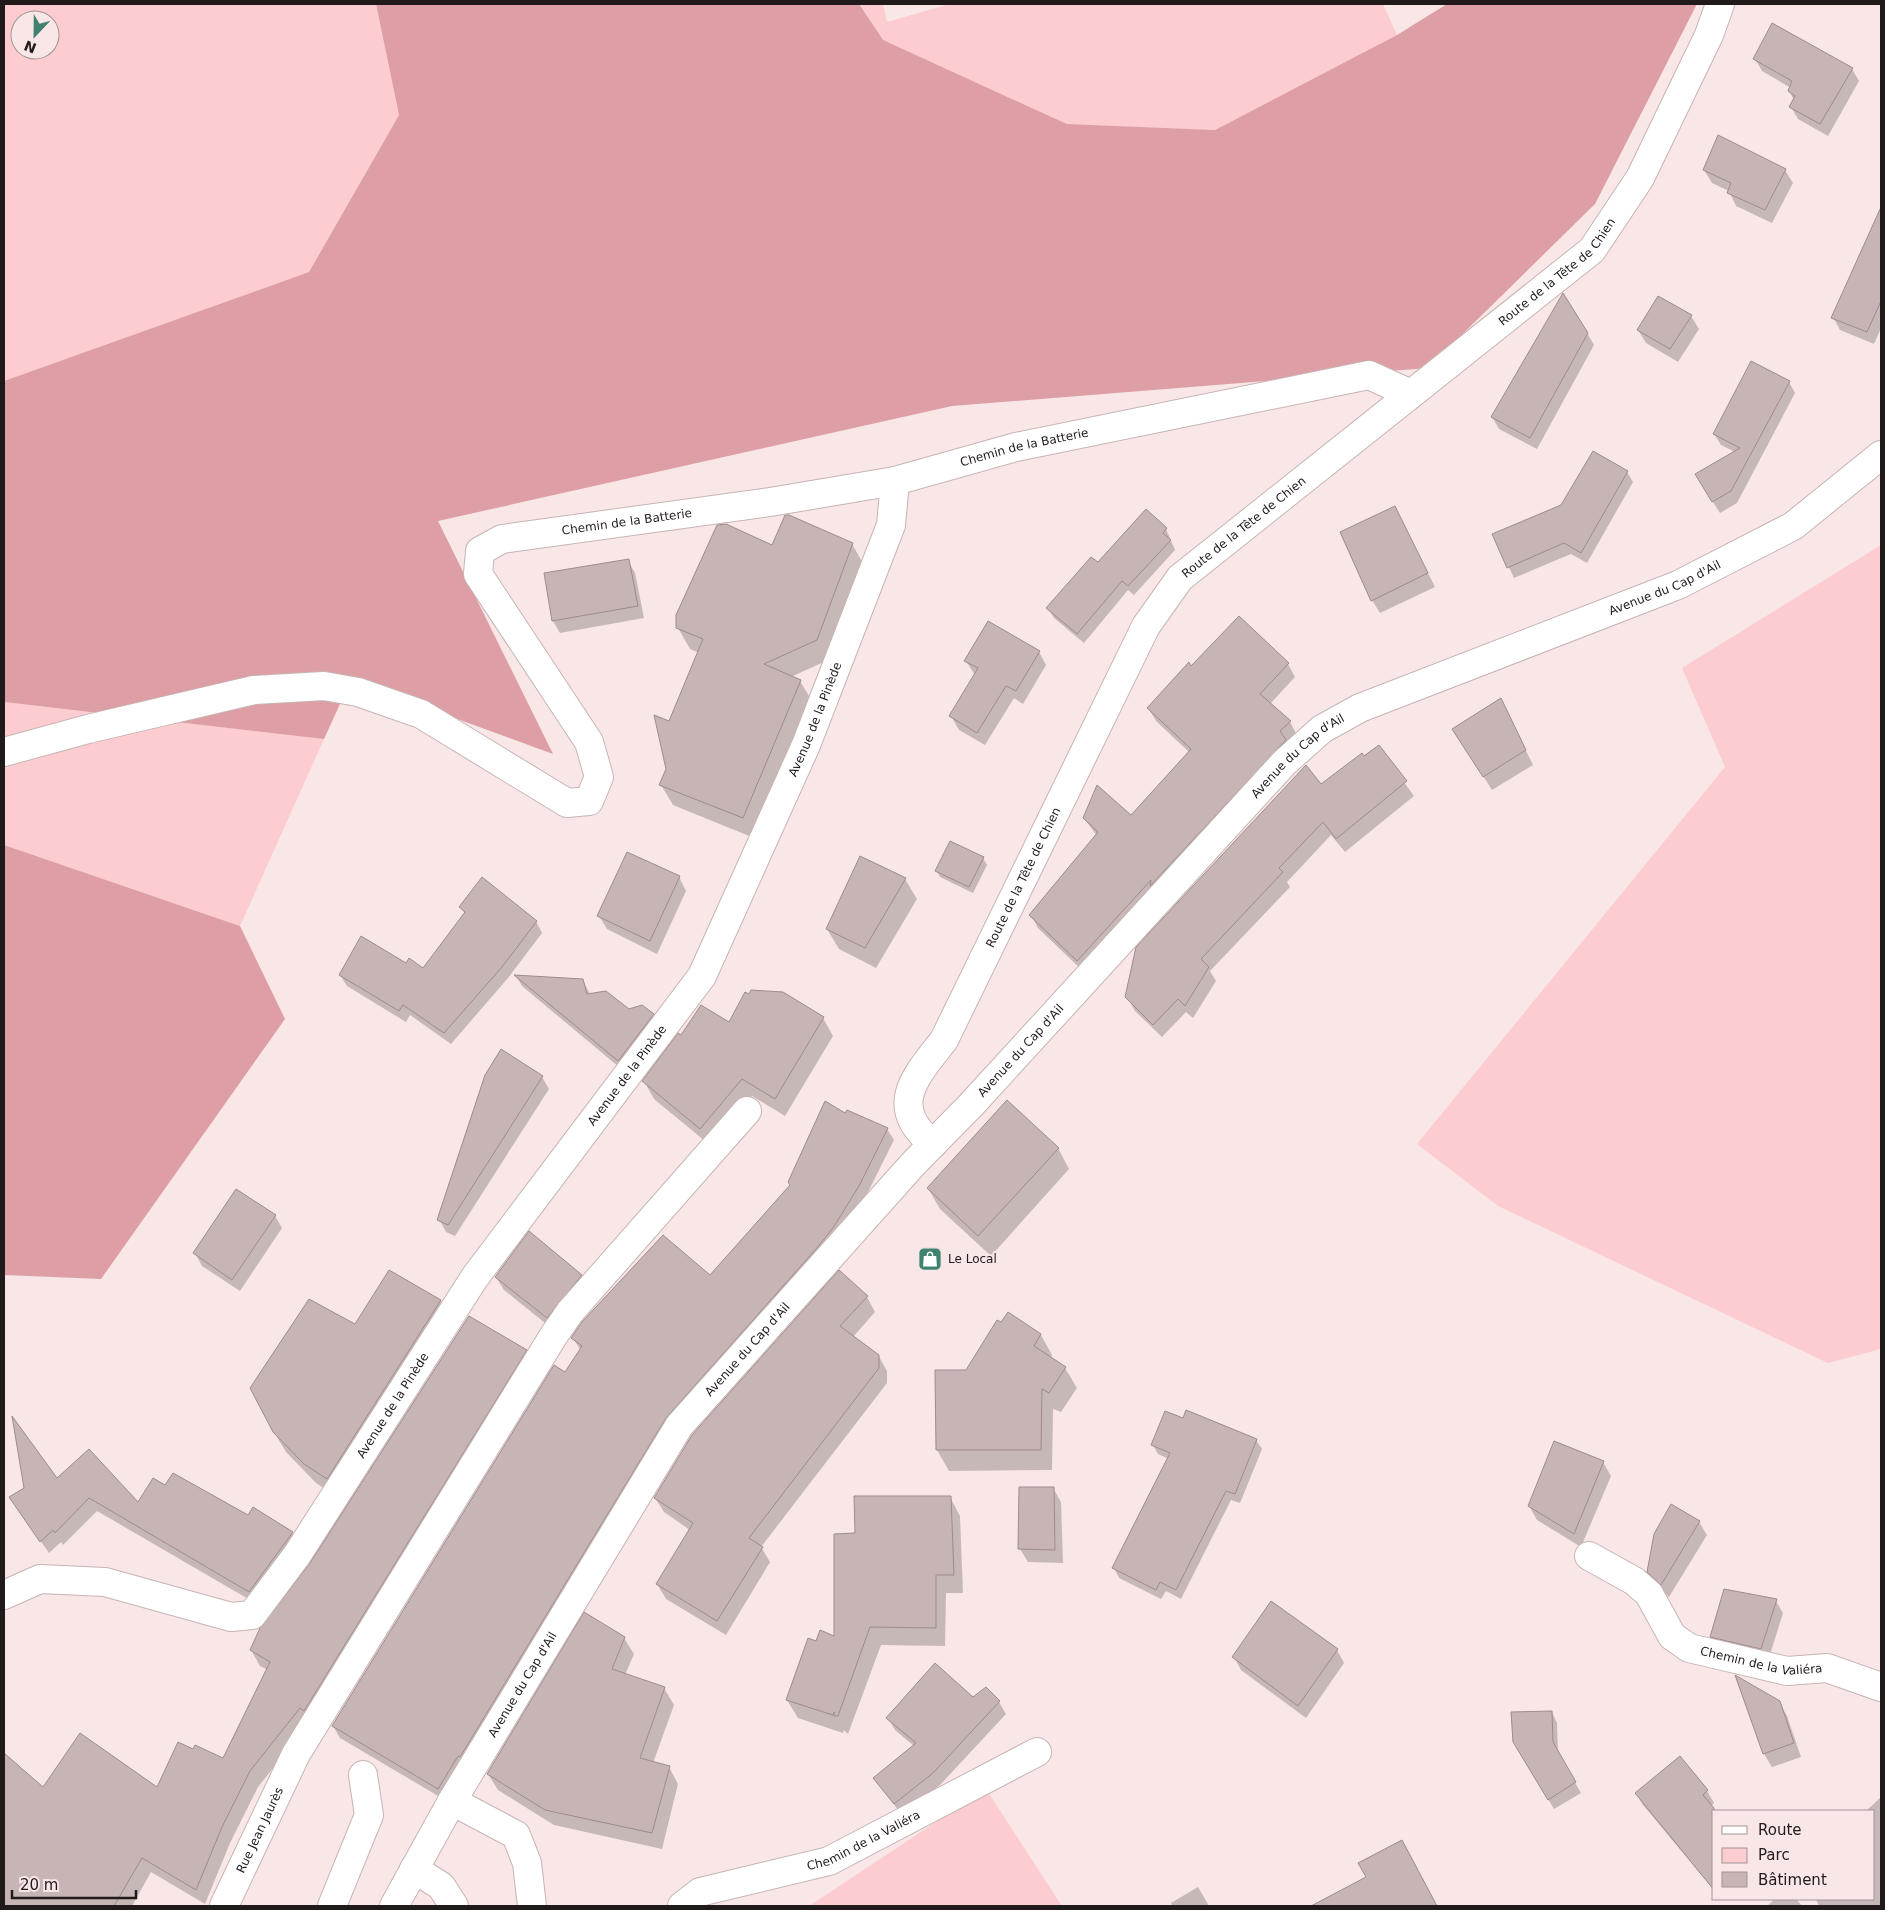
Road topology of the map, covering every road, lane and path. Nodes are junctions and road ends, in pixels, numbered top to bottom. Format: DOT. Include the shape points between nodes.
graph roads {
  1 [pos="1720,4"];
  2 [pos="1411,394"];
  3 [pos="1881,455"];
  4 [pos="895,481"];
  5 [pos="4,752"];
  6 [pos="747,1111"];
  7 [pos="933,1144"];
  8 [pos="1589,1556"];
  9 [pos="4,1595"];
  10 [pos="1881,1687"];
  11 [pos="1037,1752"];
  12 [pos="363,1775"];
  13 [pos="452,1802"];
  14 [pos="414,1869"];
  15 [pos="224,1906"];
  16 [pos="332,1906"];
  17 [pos="394,1906"];
  18 [pos="454,1906"];
  19 [pos="532,1906"];
  20 [pos="682,1906"];
  1 -- 2 [label="street, Route de la Tête de Chien" via="1709,35 1640,178 1592,250"];
  2 -- 4 [label="street, Chemin de la Batterie" via="1369,375 1016,447"];
  2 -- 7 [label="street, Route de la Tête de Chien" via="1180,578 1146,626 944,1040 909,1089 908,1106 913,1122"];
  3 -- 7 [label="street, Avenue du Cap d'Ail" via="1793,526 1678,585 1360,708 1322,729 1284,763"];
  4 -- 5 [label="street, Chemin de la Batterie" via="770,502 502,539 480,551 478,574 589,742 600,777 589,801 567,803 421,714 358,692 324,686 254,690"];
  4 -- 9 [label="street, Avenue de la Pinède" via="891,525 806,745 702,976 475,1277 297,1555 252,1615 231,1617 105,1582 40,1579"];
  6 -- 15 [label="street, Rue Jean Jaurès" via="570,1312 296,1754"];
  7 -- 13 [label="street, Avenue du Cap d'Ail" via="679,1426"];
  8 -- 10 [label="street, Chemin de la Valiéra" via="1649,1594 1672,1636 1689,1648 1787,1672 1827,1668"];
  11 -- 20 [label="street, Chemin de la Valiéra" via="830,1861 700,1892"];
  12 -- 16 [label="street" via="369,1815"];
  13 -- 14 [label="street, Avenue du Cap d'Ail"];
  13 -- 19 [label="street" via="516,1836 527,1863"];
  14 -- 17 [label="street, Avenue du Cap d'Ail"];
  14 -- 18 [label="street" via="441,1886"];
}
